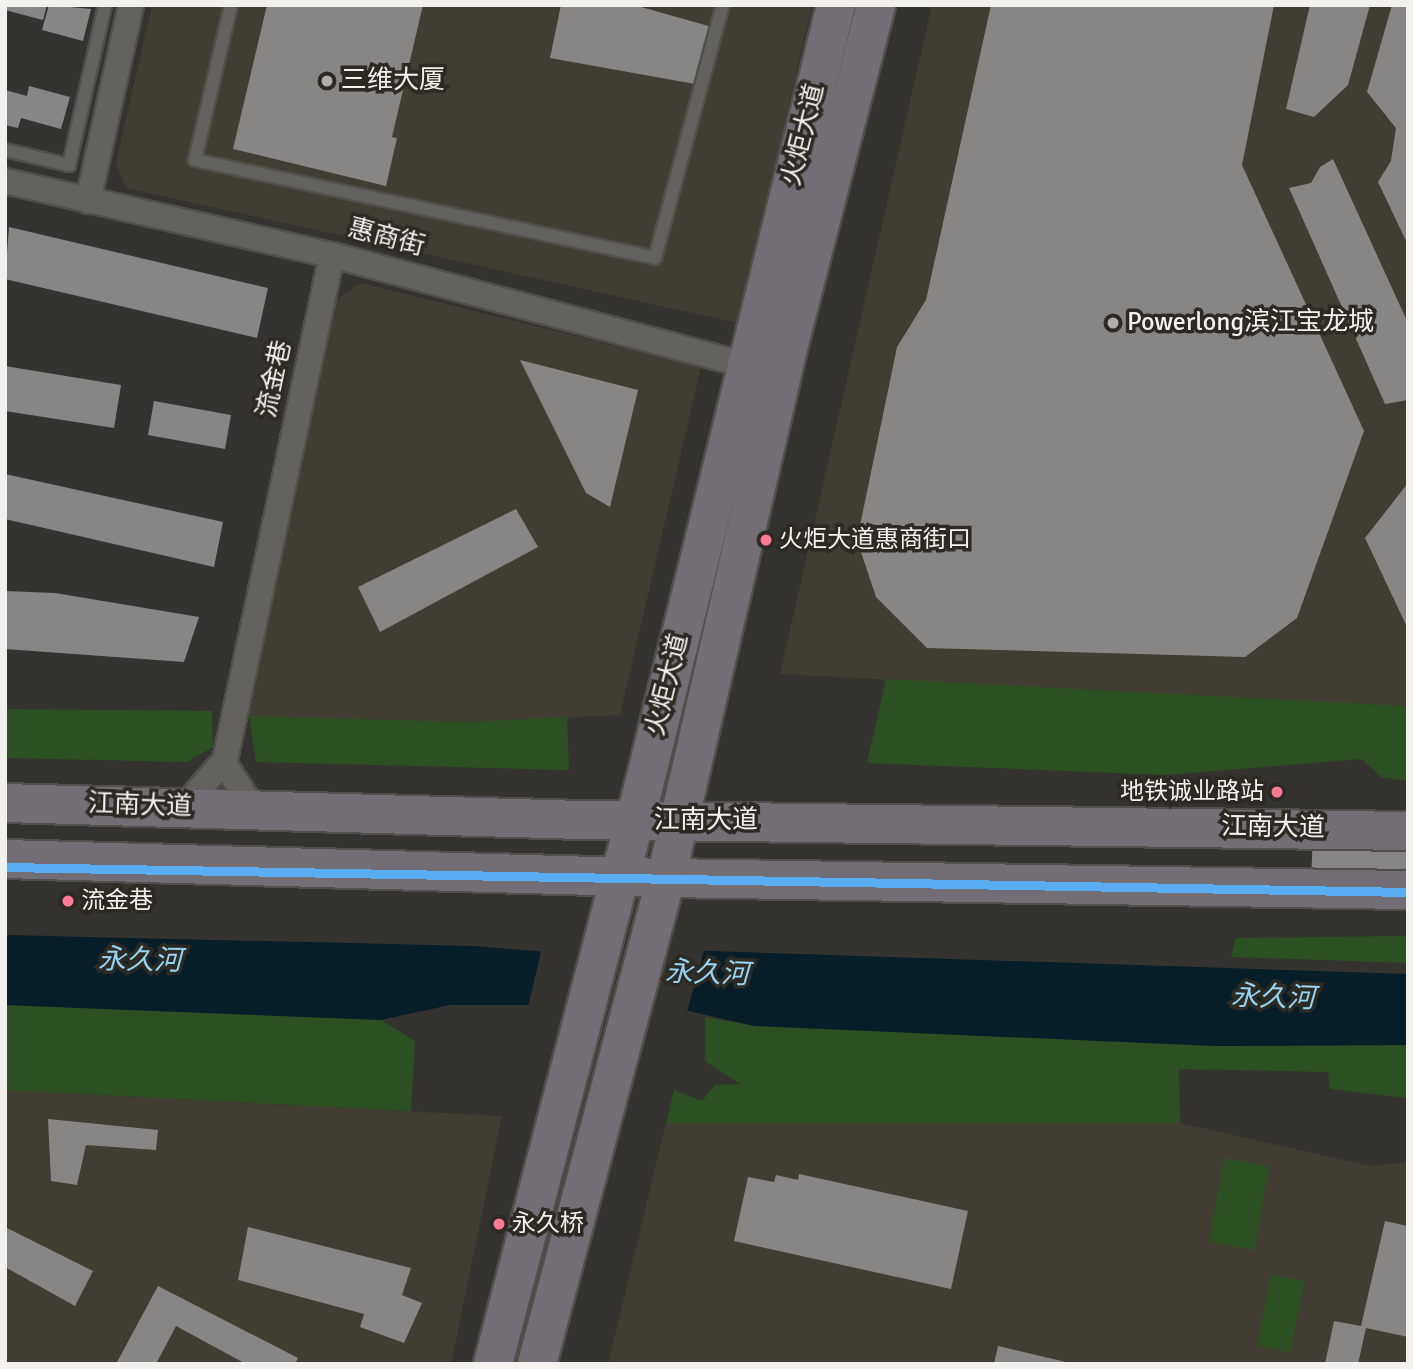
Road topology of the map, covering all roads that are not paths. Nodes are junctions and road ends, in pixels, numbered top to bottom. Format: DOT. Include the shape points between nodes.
graph roads {
  1 [pos="105,5"];
  2 [pos="131,5"];
  3 [pos="232,5"];
  4 [pos="723,5"];
  5 [pos="836,5"];
  6 [pos="876,5"];
  7 [pos="5,150"];
  8 [pos="5,181"];
  9 [pos="88,201"];
  10 [pos="332,255"];
  11 [pos="748,366"];
  12 [pos="224,763"];
  13 [pos="5,803"];
  14 [pos="185,806"];
  15 [pos="254,810"];
  16 [pos="634,820"];
  17 [pos="679,820"];
  18 [pos="1408,831"];
  19 [pos="5,859"];
  20 [pos="618,875"];
  21 [pos="666,878"];
  22 [pos="1408,890"];
  23 [pos="494,1364"];
  24 [pos="537,1364"];
  1 -- 7 [label="lane" via="69,165"];
  2 -- 9 [label="street"];
  3 -- 4 [label="lane" via="195,160 655,258"];
  5 -- 11 [label="main road, 火炬大道"];
  6 -- 17 [label="main road, 火炬大道" via="789,344"];
  8 -- 9 [label="street, 惠商街"];
  9 -- 10 [label="street, 惠商街"];
  10 -- 11 [label="street, 惠商街"];
  10 -- 12 [label="street, 流金巷"];
  11 -- 16 [label="main road, 火炬大道"];
  12 -- 14 [label="street"];
  12 -- 15 [label="street"];
  13 -- 14 [label="main road, 江南大道"];
  14 -- 15 [label="main road, 江南大道"];
  15 -- 16 [label="main road, 江南大道"];
  16 -- 17 [label="main road, 江南大道"];
  16 -- 20 [label="main road, 火炬大道"];
  17 -- 18 [label="main road, 江南大道"];
  17 -- 21 [label="main road, 火炬大道"];
  19 -- 20 [label="main road"];
  20 -- 21 [label="main road"];
  20 -- 23 [label="main road, 火炬大道"];
  21 -- 22 [label="main road"];
  21 -- 24 [label="main road, 火炬大道"];
}
